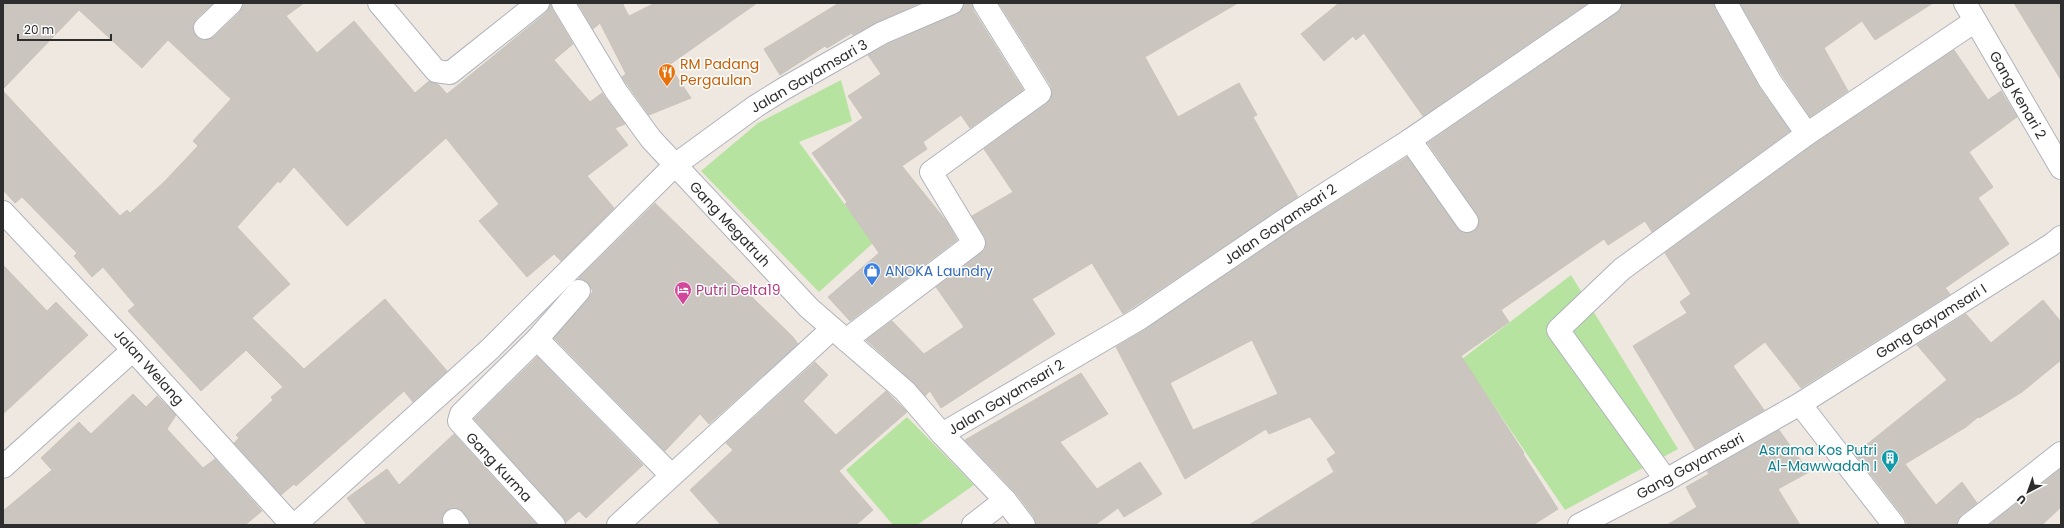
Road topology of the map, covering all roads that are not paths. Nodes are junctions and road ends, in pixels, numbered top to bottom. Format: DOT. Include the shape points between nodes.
graph roads {
  1 [pos="231,3"];
  2 [pos="379,3"];
  3 [pos="538,3"];
  4 [pos="563,3"];
  5 [pos="952,3"];
  6 [pos="984,3"];
  7 [pos="1610,3"];
  8 [pos="1726,3"];
  9 [pos="1970,12"];
  10 [pos="205,28"];
  11 [pos="1807,134"];
  12 [pos="1410,140"];
  13 [pos="675,166"];
  14 [pos="2061,168"];
  15 [pos="3,212"];
  16 [pos="1467,221"];
  17 [pos="2058,247"];
  18 [pos="579,292"];
  19 [pos="839,334"];
  20 [pos="538,339"];
  21 [pos="133,350"];
  22 [pos="1800,404"];
  23 [pos="942,434"];
  24 [pos="2061,453"];
  25 [pos="3,466"];
  26 [pos="671,475"];
  27 [pos="1666,480"];
  28 [pos="1005,500"];
  29 [pos="294,525"];
  30 [pos="554,525"];
  31 [pos="618,525"];
  32 [pos="973,525"];
  33 [pos="1024,525"];
  34 [pos="1579,525"];
  35 [pos="1894,525"];
  36 [pos="1969,525"];
  1 -- 10 [label="street"];
  2 -- 3 [label="street" via="436,71 450,73"];
  4 -- 13 [label="street, Gang Megatruh" via="616,91 651,139"];
  5 -- 13 [label="street, Jalan Gayamsari 3" via="882,33 785,88 756,106"];
  6 -- 19 [label="street" via="1040,93 931,172 974,243"];
  7 -- 12 [label="street, Jalan Gayamsari 2"];
  8 -- 11 [label="street" via="1770,81"];
  9 -- 11 [label="street"];
  9 -- 14 [label="street, Gang Kenari 2"];
  11 -- 27 [label="street" via="1622,269 1558,330"];
  12 -- 16 [label="street"];
  12 -- 23 [label="street, Jalan Gayamsari 2" via="1289,216 1139,319"];
  13 -- 19 [label="street, Gang Megatruh" via="809,308"];
  13 -- 29 [label="street, Jalan Gayamsari 3" via="490,349"];
  15 -- 21 [label="street, Jalan Welang"];
  17 -- 22 [label="street, Gang Gayamsari I"];
  18 -- 20 [label="street, Gang Kurma"];
  19 -- 23 [label="street, Gang Megatruh" via="905,391"];
  19 -- 26 [label="street"];
  20 -- 26 [label="street"];
  20 -- 30 [label="street, Gang Kurma" via="461,414 459,421"];
  21 -- 25 [label="street"];
  21 -- 29 [label="street, Jalan Welang"];
  22 -- 27 [label="street, Gang Gayamsari"];
  22 -- 35 [label="street"];
  23 -- 28 [label="street, Gang Megatruh"];
  24 -- 36 [label="street"];
  26 -- 31 [label="street"];
  27 -- 34 [label="street, Gang Gayamsari"];
  28 -- 32 [label="street"];
  28 -- 33 [label="street, Gang Megatruh"];
}
